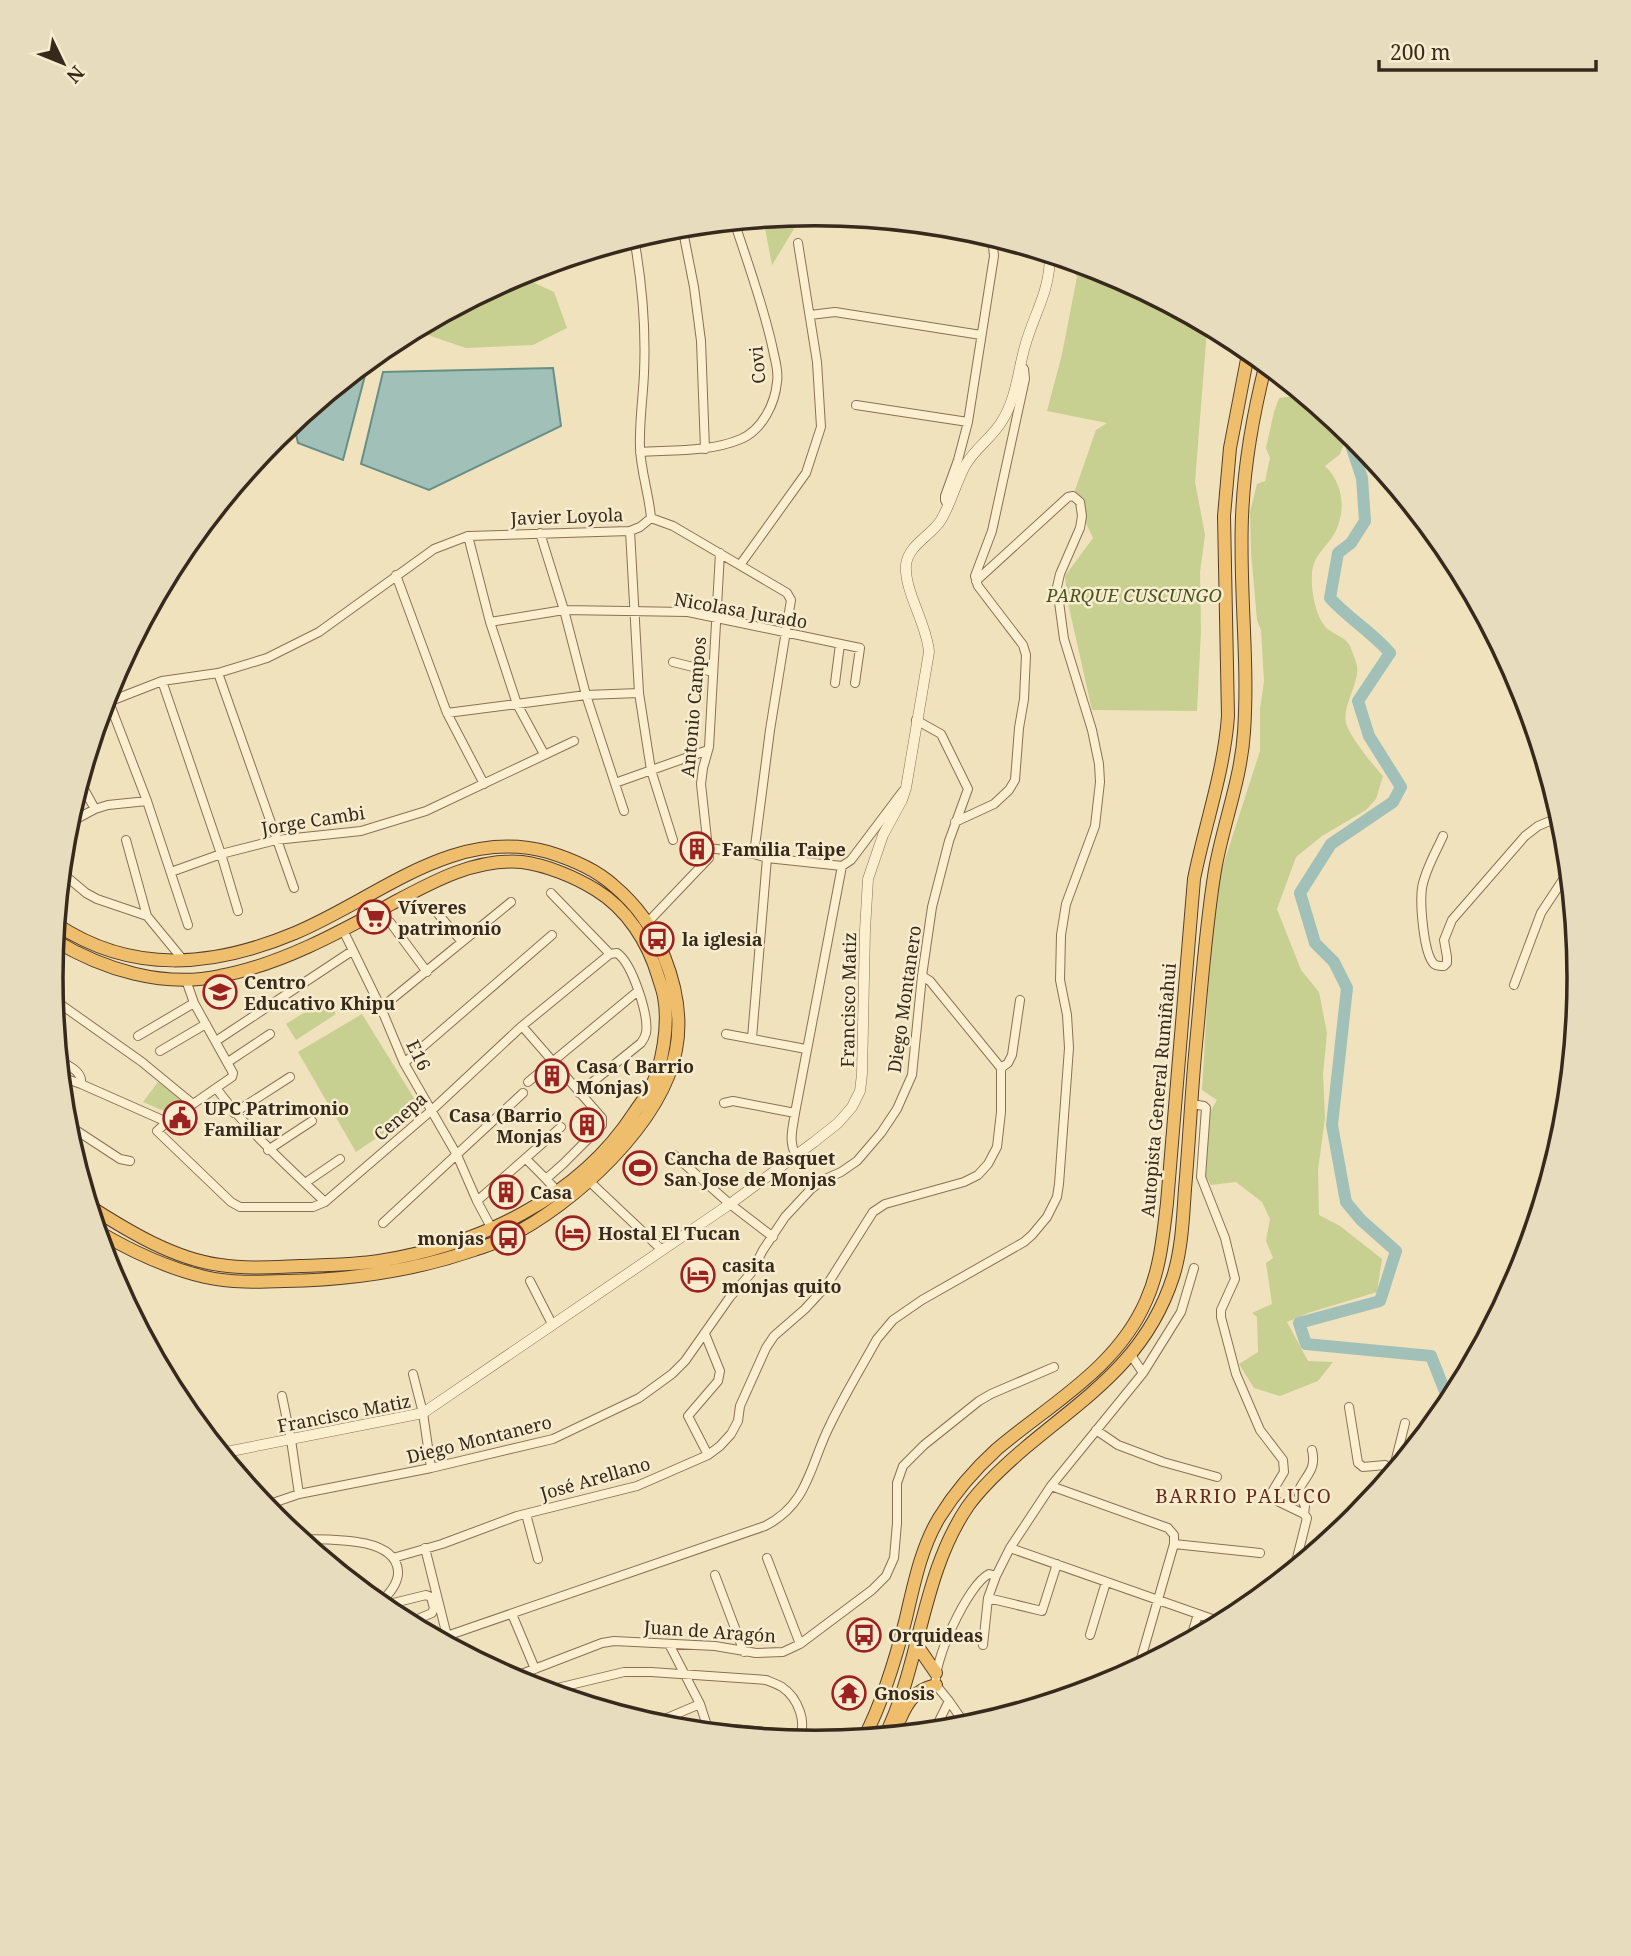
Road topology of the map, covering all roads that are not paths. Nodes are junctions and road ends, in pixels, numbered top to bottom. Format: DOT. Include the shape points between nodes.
graph roads {
  1 [pos="737,230"];
  2 [pos="684,237"];
  3 [pos="798,243"];
  4 [pos="994,247"];
  5 [pos="635,248"];
  6 [pos="1050,263"];
  7 [pos="810,315"];
  8 [pos="981,335"];
  9 [pos="1247,361"];
  10 [pos="1020,365"];
  11 [pos="1264,374"];
  12 [pos="856,405"];
  13 [pos="968,422"];
  14 [pos="705,449"];
  15 [pos="640,452"];
  16 [pos="947,503"];
  17 [pos="650,518"];
  18 [pos="630,531"];
  19 [pos="540,533"];
  20 [pos="468,536"];
  21 [pos="719,553"];
  22 [pos="740,565"];
  23 [pos="396,575"];
  24 [pos="976,581"];
  25 [pos="564,610"];
  26 [pos="635,610"];
  27 [pos="716,618"];
  28 [pos="490,622"];
  29 [pos="785,633"];
  30 [pos="840,644"];
  31 [pos="673,662"];
  32 [pos="713,672"];
  33 [pos="218,673"];
  34 [pos="162,681"];
  35 [pos="835,683"];
  36 [pos="855,684"];
  37 [pos="639,693"];
  38 [pos="586,695"];
  39 [pos="117,699"];
  40 [pos="517,704"];
  41 [pos="447,713"];
  42 [pos="111,715"];
  43 [pos="916,720"];
  44 [pos="573,741"];
  45 [pos="708,750"];
  46 [pos="544,754"];
  47 [pos="651,770"];
  48 [pos="615,783"];
  49 [pos="484,784"];
  50 [pos="906,788"];
  51 [pos="86,793"];
  52 [pos="147,801"];
  53 [pos="95,809"];
  54 [pos="624,811"];
  55 [pos="81,817"];
  56 [pos="1551,820"];
  57 [pos="955,822"];
  58 [pos="1443,836"];
  59 [pos="126,840"];
  60 [pos="276,840"];
  61 [pos="673,840"];
  62 [pos="709,848"];
  63 [pos="221,854"];
  64 [pos="754,854"];
  65 [pos="767,858"];
  66 [pos="842,866"];
  67 [pos="170,873"];
  68 [pos="69,879"];
  69 [pos="1562,881"];
  70 [pos="294,888"];
  71 [pos="551,893"];
  72 [pos="511,902"];
  73 [pos="433,908"];
  74 [pos="237,911"];
  75 [pos="147,916"];
  76 [pos="390,922"];
  77 [pos="648,922"];
  78 [pos="188,925"];
  79 [pos="65,929"];
  80 [pos="343,930"];
  81 [pos="552,935"];
  82 [pos="462,942"];
  83 [pos="64,946"];
  84 [pos="352,951"];
  85 [pos="613,954"];
  86 [pos="184,961"];
  87 [pos="427,972"];
  88 [pos="922,976"];
  89 [pos="186,979"];
  90 [pos="1514,985"];
  91 [pos="638,991"];
  92 [pos="1020,1000"];
  93 [pos="194,1003"];
  94 [pos="64,1007"];
  95 [pos="382,1008"];
  96 [pos="206,1024"];
  97 [pos="522,1026"];
  98 [pos="270,1034"];
  99 [pos="726,1034"];
  100 [pos="138,1035"];
  101 [pos="752,1038"];
  102 [pos="216,1041"];
  103 [pos="806,1049"];
  104 [pos="160,1051"];
  105 [pos="552,1061"];
  106 [pos="228,1062"];
  107 [pos="404,1063"];
  108 [pos="68,1066"];
  109 [pos="1001,1068"];
  110 [pos="290,1077"];
  111 [pos="70,1080"];
  112 [pos="528,1082"];
  113 [pos="81,1084"];
  114 [pos="216,1088"];
  115 [pos="523,1093"];
  116 [pos="579,1093"];
  117 [pos="724,1103"];
  118 [pos="193,1104"];
  119 [pos="1191,1104"];
  120 [pos="432,1110"];
  121 [pos="795,1112"];
  122 [pos="234,1113"];
  123 [pos="312,1121"];
  124 [pos="167,1122"];
  125 [pos="561,1127"];
  126 [pos="79,1133"];
  127 [pos="268,1150"];
  128 [pos="457,1155"];
  129 [pos="674,1155"];
  130 [pos="796,1155"];
  131 [pos="340,1159"];
  132 [pos="526,1159"];
  133 [pos="130,1161"];
  134 [pos="546,1179"];
  135 [pos="589,1181"];
  136 [pos="305,1183"];
  137 [pos="558,1191"];
  138 [pos="477,1201"];
  139 [pos="325,1202"];
  140 [pos="730,1204"];
  141 [pos="101,1213"];
  142 [pos="383,1223"];
  143 [pos="492,1229"];
  144 [pos="773,1237"];
  145 [pos="110,1239"];
  146 [pos="661,1249"];
  147 [pos="1194,1268"];
  148 [pos="530,1281"];
  149 [pos="552,1324"];
  150 [pos="705,1334"];
  151 [pos="1131,1355"];
  152 [pos="1055,1367"];
  153 [pos="1143,1373"];
  154 [pos="413,1374"];
  155 [pos="282,1396"];
  156 [pos="1349,1407"];
  157 [pos="423,1413"];
  158 [pos="1405,1423"];
  159 [pos="1096,1430"];
  160 [pos="291,1440"];
  161 [pos="1312,1450"];
  162 [pos="232,1452"];
  163 [pos="1398,1453"];
  164 [pos="708,1455"];
  165 [pos="431,1468"];
  166 [pos="1386,1468"];
  167 [pos="1217,1477"];
  168 [pos="1051,1486"];
  169 [pos="299,1494"];
  170 [pos="276,1502"];
  171 [pos="526,1514"];
  172 [pos="1304,1514"];
  173 [pos="314,1540"];
  174 [pos="1174,1544"];
  175 [pos="425,1548"];
  176 [pos="1010,1548"];
  177 [pos="1260,1553"];
  178 [pos="1298,1555"];
  179 [pos="393,1558"];
  180 [pos="767,1558"];
  181 [pos="538,1559"];
  182 [pos="1057,1564"];
  183 [pos="715,1575"];
  184 [pos="996,1576"];
  185 [pos="1106,1582"];
  186 [pos="387,1596"];
  187 [pos="988,1598"];
  188 [pos="1158,1599"];
  189 [pos="394,1602"];
  190 [pos="512,1614"];
  191 [pos="1198,1614"];
  192 [pos="420,1618"];
  193 [pos="1210,1619"];
  194 [pos="1194,1629"];
  195 [pos="441,1631"];
  196 [pos="449,1635"];
  197 [pos="1090,1635"];
  198 [pos="669,1644"];
  199 [pos="800,1644"];
  200 [pos="916,1644"];
  201 [pos="983,1645"];
  202 [pos="744,1652"];
  203 [pos="1142,1656"];
  204 [pos="535,1669"];
  205 [pos="526,1672"];
  206 [pos="685,1675"];
  207 [pos="936,1679"];
  208 [pos="563,1687"];
  209 [pos="949,1701"];
  210 [pos="700,1704"];
  211 [pos="671,1716"];
  212 [pos="960,1716"];
  213 [pos="940,1720"];
  214 [pos="706,1722"];
  215 [pos="897,1726"];
  216 [pos="889,1727"];
  217 [pos="868,1729"];
  218 [pos="800,1730"];
  1 -- 14 [label="street, Covi" via="769,332 778,382 767,414 750,433"];
  2 -- 14 [label="street" via="701,341"];
  3 -- 7 [label="street"];
  4 -- 8 [label="street"];
  5 -- 15 [label="street" via="645,341"];
  6 -- 10 [label="street, Francisco Matiz" via="1047,288"];
  7 -- 8 [label="street" via="835,312"];
  7 -- 22 [label="street" via="820,396 819,434 806,473"];
  8 -- 13 [label="street"];
  9 -- 217 [label="highway, Autopista General Rumiñahui" via="1230,448 1224,516 1226,738 1194,879 1167,1203 1153,1283 1136,1321 1107,1358 997,1450 951,1499 928,1540 889,1676"];
  10 -- 16 [label="street, Francisco Matiz" via="1007,412 966,463"];
  10 -- 24 [label="street" via="1025,374 1022,391 992,531"];
  11 -- 119 [label="highway, Autopista General Rumiñahui" via="1247,451 1241,519 1244,733 1210,906"];
  12 -- 13 [label="street"];
  13 -- 16 [label="street" via="944,496"];
  14 -- 15 [label="street, Covi"];
  15 -- 17 [label="street"];
  16 -- 43 [label="street, Francisco Matiz" via="939,524 906,564 928,643"];
  17 -- 18 [label="street, Javier Loyola"];
  17 -- 21 [label="street"];
  18 -- 19 [label="street, Javier Loyola"];
  18 -- 26 [label="street"];
  19 -- 20 [label="street, Javier Loyola"];
  19 -- 25 [label="street"];
  20 -- 23 [label="street, Javier Loyola" via="434,549"];
  20 -- 28 [label="street"];
  21 -- 22 [label="street"];
  21 -- 27 [label="street, Antonio Campos"];
  22 -- 29 [label="street" via="789,596"];
  23 -- 33 [label="street, Javier Loyola" via="319,632 267,658"];
  23 -- 41 [label="street"];
  24 -- 57 [label="street" via="1025,650 1024,700 1013,785 989,808"];
  24 -- 190 [label="street" via="1068,497 1076,498 1082,507 1080,528 1057,587 1068,654 1092,730 1100,782 1095,825 1066,904 1061,935 1060,980 1069,1048 1059,1184 1052,1208 1024,1242 922,1300 883,1331 829,1426 803,1492 785,1514 765,1526"];
  25 -- 26 [label="street, Nicolasa Jurado"];
  25 -- 28 [label="street, Nicolasa Jurado"];
  25 -- 38 [label="street"];
  26 -- 27 [label="street, Nicolasa Jurado"];
  26 -- 37 [label="street"];
  27 -- 29 [label="street, Nicolasa Jurado"];
  27 -- 32 [label="street, Antonio Campos"];
  28 -- 40 [label="street"];
  29 -- 30 [label="street, Nicolasa Jurado"];
  29 -- 64 [label="street"];
  30 -- 35 [label="street"];
  30 -- 36 [label="street, Nicolasa Jurado" via="860,648"];
  31 -- 32 [label="street"];
  32 -- 45 [label="street, Antonio Campos"];
  33 -- 34 [label="street, Javier Loyola"];
  33 -- 60 [label="street"];
  34 -- 39 [label="street, Javier Loyola"];
  34 -- 63 [label="street"];
  37 -- 38 [label="street"];
  37 -- 47 [label="street"];
  38 -- 40 [label="street"];
  38 -- 48 [label="street"];
  40 -- 41 [label="street"];
  40 -- 46 [label="street"];
  41 -- 49 [label="street"];
  42 -- 52 [label="street"];
  43 -- 50 [label="street, Francisco Matiz"];
  43 -- 57 [label="street, Diego Montanero" via="941,734 968,789"];
  44 -- 46 [label="street, Jorge Cambi"];
  45 -- 47 [label="street"];
  45 -- 62 [label="street, Antonio Campos" via="701,783"];
  46 -- 49 [label="street, Jorge Cambi"];
  47 -- 48 [label="street"];
  47 -- 61 [label="street"];
  48 -- 54 [label="street"];
  49 -- 60 [label="street, Jorge Cambi" via="426,811 361,831"];
  50 -- 66 [label="street"];
  50 -- 130 [label="street, Francisco Matiz" via="868,879 860,1091 846,1115"];
  51 -- 53 [label="street"];
  52 -- 53 [label="street"];
  52 -- 67 [label="street"];
  53 -- 55 [label="street"];
  56 -- 58 [label="street" via="1525,836 1452,920 1444,940 1447,963 1439,967 1429,956 1422,888"];
  57 -- 88 [label="street, Diego Montanero" via="932,907"];
  59 -- 75 [label="street"];
  60 -- 63 [label="street, Jorge Cambi"];
  60 -- 70 [label="street"];
  62 -- 64 [label="street"];
  62 -- 77 [label="street" via="707,863"];
  63 -- 67 [label="street, Jorge Cambi"];
  63 -- 74 [label="street"];
  64 -- 65 [label="street"];
  65 -- 66 [label="street"];
  65 -- 101 [label="street"];
  66 -- 103 [label="street"];
  67 -- 78 [label="street"];
  68 -- 75 [label="street" via="97,899"];
  69 -- 90 [label="street" via="1541,914"];
  71 -- 85 [label="street"];
  72 -- 82 [label="street"];
  73 -- 82 [label="street"];
  75 -- 86 [label="street"];
  76 -- 87 [label="street"];
  77 -- 86 [label="highway" via="613,885 567,858 532,848 480,848 431,863 299,932 225,956"];
  77 -- 135 [label="highway" via="672,978 678,1011 677,1048 645,1119"];
  79 -- 86 [label="highway" via="115,953"];
  80 -- 84 [label="street, E16"];
  80 -- 89 [label="highway" via="257,966 219,977"];
  80 -- 137 [label="highway" via="449,875 506,862 539,866 575,880 597,891 624,914 650,953 664,997 660,1058 650,1088 629,1121"];
  81 -- 107 [label="street"];
  82 -- 87 [label="street"];
  83 -- 89 [label="highway" via="121,971"];
  84 -- 95 [label="street, E16"];
  84 -- 102 [label="street"];
  85 -- 91 [label="street" via="623,957"];
  85 -- 97 [label="street, Cenepa"];
  87 -- 95 [label="street"];
  88 -- 109 [label="street"];
  88 -- 144 [label="street, Diego Montanero" via="912,1075 897,1109 857,1161 811,1189"];
  89 -- 93 [label="street"];
  91 -- 105 [label="street"];
  91 -- 116 [label="street" via="646,1035"];
  92 -- 109 [label="street" via="1012,1055"];
  93 -- 96 [label="street"];
  93 -- 100 [label="street"];
  94 -- 118 [label="street"];
  95 -- 107 [label="street, E16"];
  96 -- 102 [label="street"];
  96 -- 104 [label="street"];
  97 -- 105 [label="street"];
  97 -- 120 [label="street, Cenepa"];
  98 -- 106 [label="street"];
  99 -- 101 [label="street"];
  101 -- 103 [label="street"];
  102 -- 106 [label="street"];
  103 -- 121 [label="street"];
  105 -- 112 [label="street"];
  105 -- 116 [label="street"];
  106 -- 114 [label="street" via="232,1077"];
  107 -- 120 [label="street, E16"];
  108 -- 113 [label="street" via="79,1073"];
  109 -- 164 [label="street, José Arellano" via="1000,1126 988,1164 964,1182 885,1204 873,1212 827,1285 770,1342 731,1434"];
  110 -- 122 [label="street"];
  111 -- 113 [label="street"];
  113 -- 124 [label="street"];
  114 -- 118 [label="street"];
  114 -- 122 [label="street"];
  115 -- 128 [label="street"];
  116 -- 134 [label="street" via="602,1118 602,1125"];
  117 -- 121 [label="street"];
  118 -- 124 [label="street"];
  119 -- 151 [label="highway, Autopista General Rumiñahui" via="1174,1274 1161,1308"];
  119 -- 172 [label="street" via="1206,1108 1201,1177 1235,1275 1221,1317 1236,1374 1264,1437 1283,1461 1284,1472 1272,1497"];
  120 -- 128 [label="street, E16"];
  120 -- 139 [label="street, Cenepa"];
  121 -- 130 [label="street" via="792,1148"];
  122 -- 127 [label="street"];
  123 -- 127 [label="street"];
  124 -- 139 [label="street" via="157,1131 240,1207 313,1207"];
  125 -- 132 [label="street"];
  126 -- 133 [label="street"];
  127 -- 136 [label="street"];
  128 -- 138 [label="street, E16"];
  128 -- 142 [label="street"];
  129 -- 140 [label="street"];
  130 -- 140 [label="street, Francisco Matiz"];
  131 -- 136 [label="street"];
  132 -- 134 [label="street"];
  132 -- 138 [label="street"];
  134 -- 137 [label="street"];
  135 -- 145 [label="highway" via="496,1242 412,1268 316,1280 251,1282 204,1277 158,1263"];
  135 -- 146 [label="street"];
  136 -- 139 [label="street"];
  137 -- 143 [label="highway"];
  138 -- 143 [label="street, E16"];
  140 -- 144 [label="street"];
  140 -- 146 [label="street, Francisco Matiz"];
  141 -- 143 [label="highway" via="167,1249 216,1265 243,1268 377,1261 441,1247"];
  144 -- 150 [label="street, Diego Montanero"];
  146 -- 149 [label="street, Francisco Matiz"];
  147 -- 153 [label="street" via="1181,1312"];
  148 -- 149 [label="street"];
  149 -- 157 [label="street, Francisco Matiz"];
  150 -- 164 [label="street" via="720,1376 688,1416"];
  150 -- 165 [label="street, Diego Montanero" via="672,1374 639,1398 553,1439"];
  151 -- 153 [label="street"];
  151 -- 200 [label="highway, Autopista General Rumiñahui" via="1008,1463 970,1503 946,1547"];
  152 -- 199 [label="street, Juan de Aragón" via="979,1401 903,1466 897,1483 894,1558 886,1576"];
  153 -- 159 [label="street"];
  154 -- 157 [label="street"];
  155 -- 160 [label="street"];
  156 -- 166 [label="street" via="1358,1463"];
  157 -- 160 [label="street, Francisco Matiz"];
  157 -- 165 [label="street"];
  158 -- 163 [label="street"];
  159 -- 167 [label="street" via="1118,1445"];
  159 -- 168 [label="street"];
  160 -- 162 [label="street, Francisco Matiz"];
  160 -- 169 [label="street"];
  161 -- 172 [label="street" via="1312,1468 1297,1492"];
  164 -- 171 [label="street, José Arellano" via="637,1486"];
  165 -- 169 [label="street, Diego Montanero"];
  168 -- 174 [label="street" via="1168,1528"];
  168 -- 176 [label="street"];
  169 -- 170 [label="street, Diego Montanero"];
  171 -- 175 [label="street, José Arellano"];
  171 -- 181 [label="street"];
  172 -- 178 [label="street" via="1307,1523"];
  173 -- 179 [label="street" via="352,1541 376,1547"];
  174 -- 177 [label="street"];
  174 -- 188 [label="street"];
  175 -- 179 [label="street, José Arellano"];
  175 -- 195 [label="street"];
  176 -- 182 [label="street"];
  176 -- 184 [label="street"];
  179 -- 186 [label="street" via="398,1577"];
  180 -- 199 [label="street"];
  182 -- 185 [label="street"];
  182 -- 187 [label="street" via="1042,1611"];
  183 -- 202 [label="street"];
  184 -- 187 [label="street"];
  184 -- 207 [label="street" via="982,1577 970,1592 941,1656"];
  185 -- 188 [label="street"];
  185 -- 197 [label="street"];
  187 -- 201 [label="street"];
  188 -- 191 [label="street"];
  188 -- 203 [label="street"];
  189 -- 192 [label="street" via="431,1597 432,1613"];
  190 -- 196 [label="street"];
  190 -- 204 [label="street"];
  191 -- 193 [label="street"];
  191 -- 194 [label="street"];
  198 -- 202 [label="street, Juan de Aragón"];
  198 -- 204 [label="street, Juan de Aragón" via="608,1642"];
  198 -- 206 [label="street"];
  199 -- 202 [label="street, Juan de Aragón" via="778,1653"];
  200 -- 207 [label="highway"];
  200 -- 216 [label="highway, Autopista General Rumiñahui"];
  204 -- 205 [label="street, Juan de Aragón"];
  206 -- 208 [label="street" via="624,1672"];
  206 -- 210 [label="street"];
  206 -- 218 [label="street" via="766,1680 782,1687 795,1699 802,1717"];
  207 -- 209 [label="street"];
  207 -- 215 [label="highway" via="911,1698"];
  209 -- 212 [label="street"];
  209 -- 213 [label="street"];
  210 -- 211 [label="street"];
  210 -- 214 [label="street"];
}
